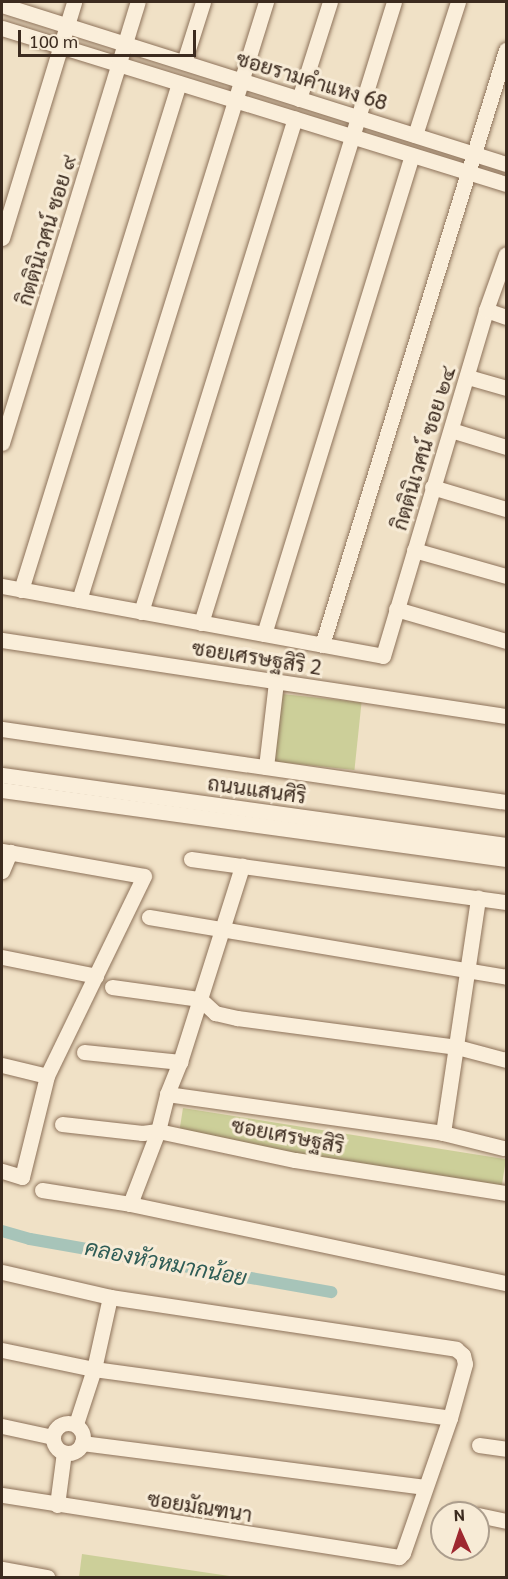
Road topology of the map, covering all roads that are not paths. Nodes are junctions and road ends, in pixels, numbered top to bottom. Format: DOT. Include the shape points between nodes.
graph roads {
  1 [pos="74,2"];
  2 [pos="138,2"];
  3 [pos="203,2"];
  4 [pos="266,2"];
  5 [pos="330,2"];
  6 [pos="394,2"];
  7 [pos="458,2"];
  8 [pos="7,5"];
  9 [pos="66,25"];
  10 [pos="2,29"];
  11 [pos="126,44"];
  12 [pos="61,46"];
  13 [pos="507,50"];
  14 [pos="184,63"];
  15 [pos="120,65"];
  16 [pos="241,80"];
  17 [pos="179,83"];
  18 [pos="299,99"];
  19 [pos="234,100"];
  20 [pos="357,117"];
  21 [pos="294,118"];
  22 [pos="416,135"];
  23 [pos="352,136"];
  24 [pos="474,154"];
  25 [pos="412,155"];
  26 [pos="507,164"];
  27 [pos="470,172"];
  28 [pos="507,184"];
  29 [pos="2,238"];
  30 [pos="506,256"];
  31 [pos="486,310"];
  32 [pos="507,317"];
  33 [pos="468,377"];
  34 [pos="507,388"];
  35 [pos="451,430"];
  36 [pos="2,443"];
  37 [pos="507,447"];
  38 [pos="432,487"];
  39 [pos="507,509"];
  40 [pos="414,550"];
  41 [pos="507,576"];
  42 [pos="2,586"];
  43 [pos="21,590"];
  44 [pos="79,600"];
  45 [pos="396,609"];
  46 [pos="141,612"];
  47 [pos="201,622"];
  48 [pos="264,634"];
  49 [pos="2,640"];
  50 [pos="507,641"];
  51 [pos="322,645"];
  52 [pos="276,682"];
  53 [pos="507,716"];
  54 [pos="2,729"];
  55 [pos="266,767"];
  56 [pos="2,775"];
  57 [pos="2,790"];
  58 [pos="71,793"];
  59 [pos="507,802"];
  60 [pos="296,824"];
  61 [pos="507,845"];
  62 [pos="6,852"];
  63 [pos="191,859"];
  64 [pos="507,859"];
  65 [pos="242,866"];
  66 [pos="2,871"];
  67 [pos="478,898"];
  68 [pos="507,902"];
  69 [pos="149,917"];
  70 [pos="220,930"];
  71 [pos="2,957"];
  72 [pos="467,970"];
  73 [pos="96,976"];
  74 [pos="507,976"];
  75 [pos="112,987"];
  76 [pos="200,999"];
  77 [pos="457,1047"];
  78 [pos="84,1052"];
  79 [pos="507,1060"];
  80 [pos="180,1062"];
  81 [pos="2,1065"];
  82 [pos="47,1076"];
  83 [pos="167,1094"];
  84 [pos="62,1124"];
  85 [pos="158,1131"];
  86 [pos="442,1133"];
  87 [pos="503,1148"];
  88 [pos="2,1171"];
  89 [pos="42,1190"];
  90 [pos="507,1192"];
  91 [pos="130,1204"];
  92 [pos="2,1272"];
  93 [pos="507,1283"];
  94 [pos="110,1297"];
  95 [pos="2,1350"];
  96 [pos="94,1369"];
  97 [pos="450,1418"];
  98 [pos="76,1425"];
  99 [pos="2,1426"];
  100 [pos="53,1437"];
  101 [pos="82,1443"];
  102 [pos="479,1445"];
  103 [pos="507,1449"];
  104 [pos="64,1452"];
  105 [pos="425,1487"];
  106 [pos="2,1495"];
  107 [pos="57,1505"];
  108 [pos="490,1517"];
  109 [pos="507,1521"];
  110 [pos="2,1569"];
  111 [pos="47,1577"];
  1 -- 9 [label="street"];
  2 -- 11 [label="street, กิตตินิเวศน์ ซอย ๙"];
  3 -- 14 [label="street"];
  4 -- 16 [label="street"];
  5 -- 18 [label="street"];
  6 -- 20 [label="street"];
  7 -- 22 [label="street"];
  8 -- 9 [label="street, ซอยรามคำแหง 68"];
  8 -- 10 [label="street"];
  9 -- 11 [label="street, ซอยรามคำแหง 68"];
  9 -- 12 [label="street"];
  10 -- 12 [label="street, ซอยรามคำแหง 68"];
  11 -- 14 [label="street, ซอยรามคำแหง 68"];
  11 -- 15 [label="street, กิตตินิเวศน์ ซอย ๙"];
  12 -- 15 [label="street, ซอยรามคำแหง 68"];
  12 -- 29 [label="street"];
  13 -- 24 [label="street"];
  14 -- 16 [label="street, ซอยรามคำแหง 68"];
  15 -- 17 [label="street, ซอยรามคำแหง 68"];
  15 -- 36 [label="street, กิตตินิเวศน์ ซอย ๙"];
  16 -- 18 [label="street, ซอยรามคำแหง 68"];
  16 -- 19 [label="street"];
  17 -- 19 [label="street, ซอยรามคำแหง 68"];
  17 -- 43 [label="street"];
  18 -- 20 [label="street, ซอยรามคำแหง 68"];
  19 -- 21 [label="street, ซอยรามคำแหง 68"];
  19 -- 44 [label="street"];
  20 -- 22 [label="street, ซอยรามคำแหง 68"];
  20 -- 23 [label="street"];
  21 -- 23 [label="street, ซอยรามคำแหง 68"];
  21 -- 46 [label="street"];
  22 -- 24 [label="street, ซอยรามคำแหง 68"];
  23 -- 25 [label="street, ซอยรามคำแหง 68"];
  23 -- 47 [label="street"];
  24 -- 26 [label="street, ซอยรามคำแหง 68"];
  24 -- 27 [label="street"];
  25 -- 27 [label="street, ซอยรามคำแหง 68"];
  25 -- 48 [label="street"];
  27 -- 28 [label="street, ซอยรามคำแหง 68"];
  27 -- 51 [label="street"];
  30 -- 31 [label="street, กิตตินิเวศน์ ซอย ๒๔"];
  31 -- 32 [label="street"];
  31 -- 33 [label="street, กิตตินิเวศน์ ซอย ๒๔"];
  33 -- 34 [label="street"];
  33 -- 35 [label="street, กิตตินิเวศน์ ซอย ๒๔"];
  35 -- 37 [label="street"];
  35 -- 38 [label="street, กิตตินิเวศน์ ซอย ๒๔"];
  38 -- 39 [label="street"];
  38 -- 40 [label="street, กิตตินิเวศน์ ซอย ๒๔"];
  40 -- 41 [label="street"];
  40 -- 45 [label="street, กิตตินิเวศน์ ซอย ๒๔"];
  42 -- 43 [label="street"];
  43 -- 44 [label="street"];
  44 -- 46 [label="street"];
  45 -- 50 [label="street"];
  45 -- 51 [label="street, กิตตินิเวศน์ ซอย ๒๔" via="383,656"];
  46 -- 47 [label="street"];
  47 -- 48 [label="street"];
  48 -- 51 [label="street"];
  49 -- 52 [label="street, ซอยเศรษฐสิริ 2"];
  52 -- 53 [label="street, ซอยเศรษฐสิริ 2"];
  52 -- 55 [label="street"];
  54 -- 55 [label="street"];
  55 -- 59 [label="street"];
  56 -- 58 [label="street, ถนนแสนศิริ"];
  57 -- 58 [label="street, ถนนแสนศิริ"];
  58 -- 60 [label="street, ถนนแสนศิริ"];
  60 -- 61 [label="street, ถนนแสนศิริ"];
  60 -- 64 [label="street, ถนนแสนศิริ"];
  62 -- 66 [label="street"];
  62 -- 73 [label="street" via="144,876"];
  63 -- 65 [label="street"];
  65 -- 67 [label="street"];
  65 -- 70 [label="street"];
  67 -- 68 [label="street"];
  67 -- 72 [label="street"];
  69 -- 70 [label="street"];
  70 -- 72 [label="street"];
  70 -- 76 [label="street"];
  71 -- 73 [label="street"];
  72 -- 74 [label="street"];
  72 -- 77 [label="street"];
  73 -- 82 [label="street"];
  75 -- 76 [label="street"];
  76 -- 77 [label="street" via="215,1013 237,1018"];
  76 -- 80 [label="street"];
  77 -- 79 [label="street"];
  77 -- 86 [label="street"];
  78 -- 80 [label="street"];
  80 -- 83 [label="street"];
  81 -- 82 [label="street"];
  82 -- 88 [label="street" via="22,1177"];
  83 -- 85 [label="street"];
  83 -- 86 [label="street"];
  84 -- 85 [label="street, ซอยเศรษฐสิริ" via="142,1133"];
  85 -- 90 [label="street, ซอยเศรษฐสิริ" via="295,1160"];
  85 -- 91 [label="street"];
  86 -- 87 [label="street"];
  89 -- 91 [label="street"];
  91 -- 93 [label="street"];
  92 -- 94 [label="street"];
  94 -- 96 [label="street"];
  94 -- 97 [label="street" via="456,1349 465,1364"];
  95 -- 96 [label="street"];
  96 -- 97 [label="street"];
  96 -- 98 [label="street"];
  97 -- 105 [label="street"];
  98 -- 100 [label="street" via="61,1424"];
  98 -- 101 [label="street" via="82,1431"];
  99 -- 100 [label="street"];
  100 -- 104 [label="street"];
  101 -- 104 [label="street" via="74,1452"];
  101 -- 105 [label="street"];
  102 -- 103 [label="street"];
  104 -- 107 [label="street"];
  105 -- 107 [label="street, ซอยมัณฑนา" via="399,1557"];
  106 -- 107 [label="street, ซอยมัณฑนา"];
  108 -- 109 [label="street"];
  110 -- 111 [label="street"];
}
